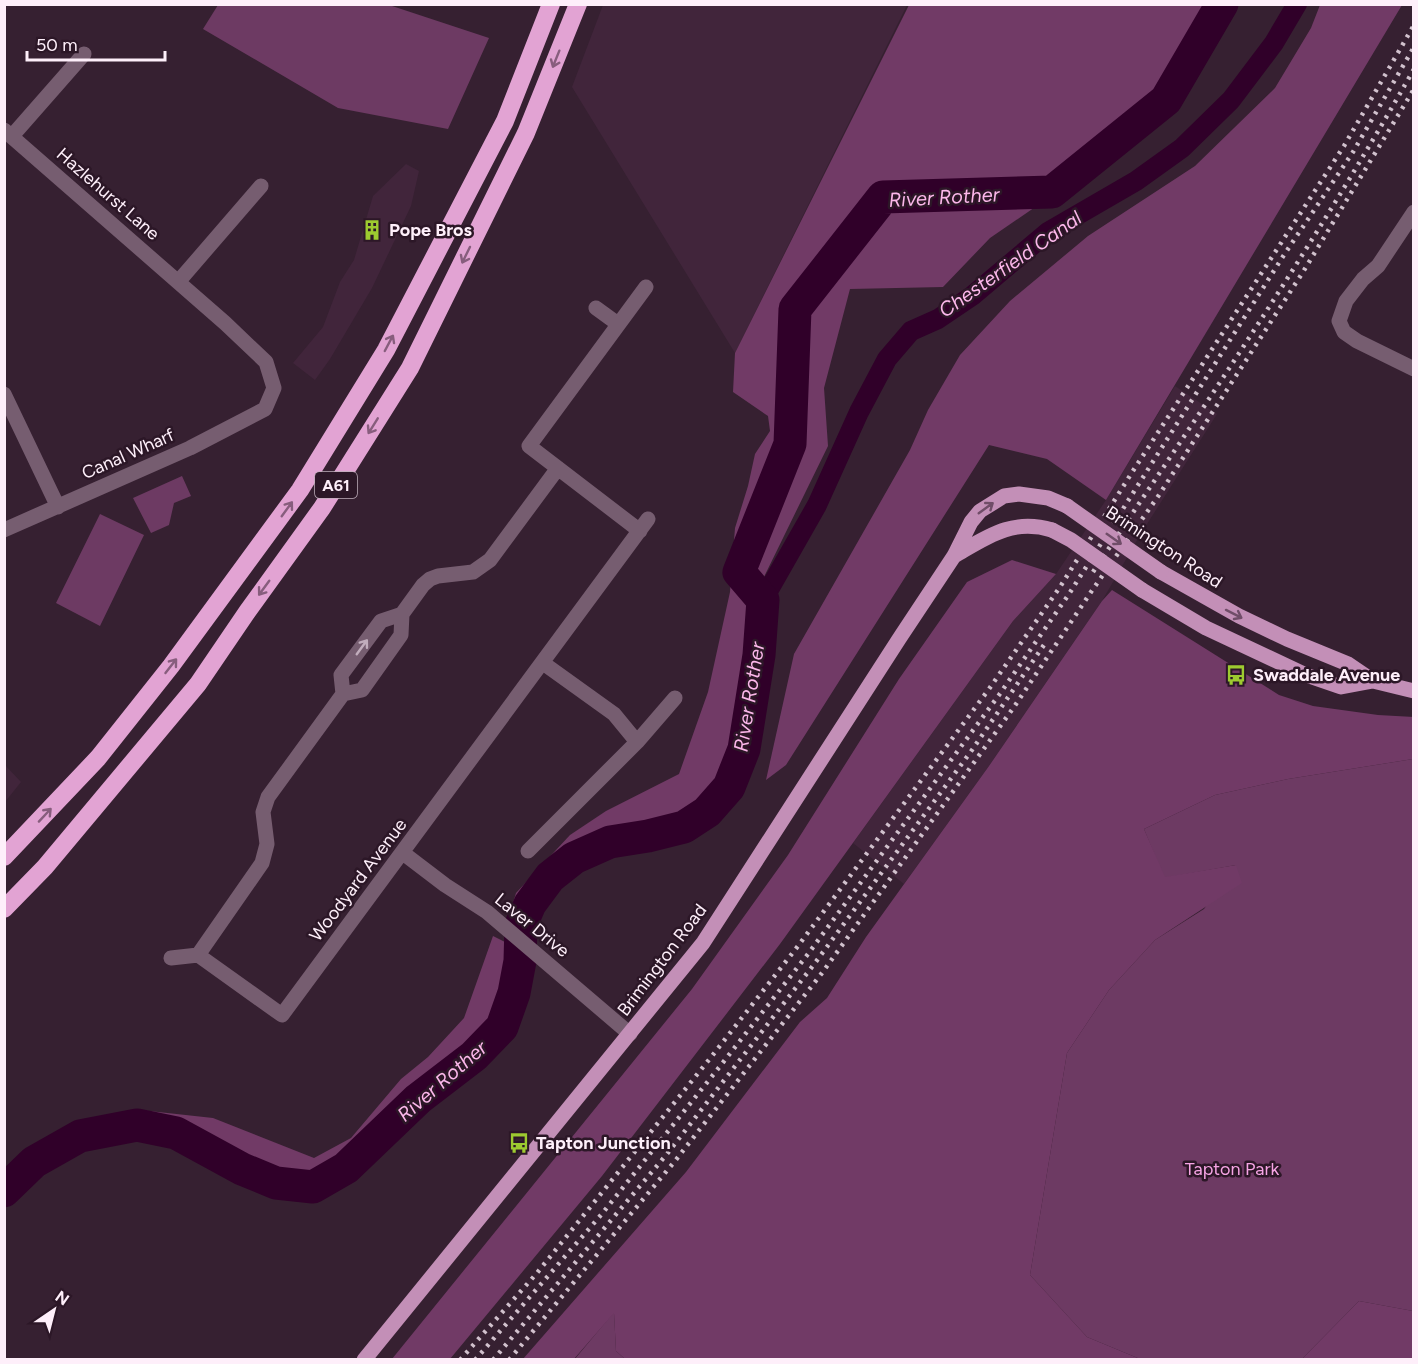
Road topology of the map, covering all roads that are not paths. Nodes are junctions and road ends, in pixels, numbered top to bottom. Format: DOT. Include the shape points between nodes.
graph roads {
  1 [pos="551,4"];
  2 [pos="578,4"];
  3 [pos="84,54"];
  4 [pos="8,133"];
  5 [pos="261,186"];
  6 [pos="1413,212"];
  7 [pos="178,282"];
  8 [pos="646,287"];
  9 [pos="596,308"];
  10 [pos="618,324"];
  11 [pos="1413,369"];
  12 [pos="4,394"];
  13 [pos="265,410"];
  14 [pos="558,468"];
  15 [pos="58,507"];
  16 [pos="4,530"];
  17 [pos="954,556"];
  18 [pos="402,614"];
  19 [pos="543,663"];
  20 [pos="1373,681"];
  21 [pos="1413,691"];
  22 [pos="343,694"];
  23 [pos="675,698"];
  24 [pos="637,742"];
  25 [pos="528,851"];
  26 [pos="403,853"];
  27 [pos="4,857"];
  28 [pos="4,909"];
  29 [pos="198,955"];
  30 [pos="171,958"];
  31 [pos="630,1034"];
  32 [pos="364,1359"];
  27 -- 1 [label="highway, A61, one-way" via="98,758 300,490 386,350 506,121"];
  2 -- 28 [label="highway, A61, one-way" via="526,133 410,368 322,508 198,684 45,867"];
  3 -- 4 [label="street, Hazlehurst Lane"];
  4 -- 7 [label="street, Hazlehurst Lane"];
  5 -- 7 [label="street"];
  6 -- 11 [label="street" via="1378,266 1346,301 1339,321 1344,332 1357,341"];
  7 -- 13 [label="street, Hazlehurst Lane" via="266,362 274,388"];
  8 -- 10 [label="street, Woodyard Avenue"];
  9 -- 10 [label="street"];
  10 -- 14 [label="street, Woodyard Avenue" via="529,446"];
  12 -- 15 [label="street"];
  13 -- 15 [label="street, Canal Wharf"];
  14 -- 18 [label="street" via="490,560 473,572 430,579"];
  14 -- 19 [label="street, Woodyard Avenue" via="644,525"];
  15 -- 16 [label="street, Canal Wharf"];
  17 -- 20 [label="main road, Brimington Road, bridge" via="1004,530 1021,525 1041,526 1071,540 1142,590 1206,628 1306,675 1341,687"];
  17 -- 20 [label="main road, Brimington Road, one-way, bridge" via="970,522 980,511 1004,496 1037,495 1067,506 1161,572 1239,616 1348,664"];
  17 -- 31 [label="main road, Brimington Road" via="703,943"];
  18 -- 22 [label="street" via="401,635 362,690"];
  22 -- 18 [label="street, one-way" via="341,675 381,621"];
  19 -- 24 [label="street" via="614,714"];
  19 -- 26 [label="street, Woodyard Avenue"];
  20 -- 21 [label="main road, Brimington Road"];
  22 -- 29 [label="street" via="268,797 262,812 267,844 262,863"];
  23 -- 24 [label="street"];
  24 -- 25 [label="street"];
  26 -- 29 [label="street, Woodyard Avenue" via="282,1015"];
  26 -- 31 [label="street, Laver Drive" via="501,923"];
  29 -- 30 [label="street"];
  31 -- 32 [label="main road, Brimington Road"];
}
